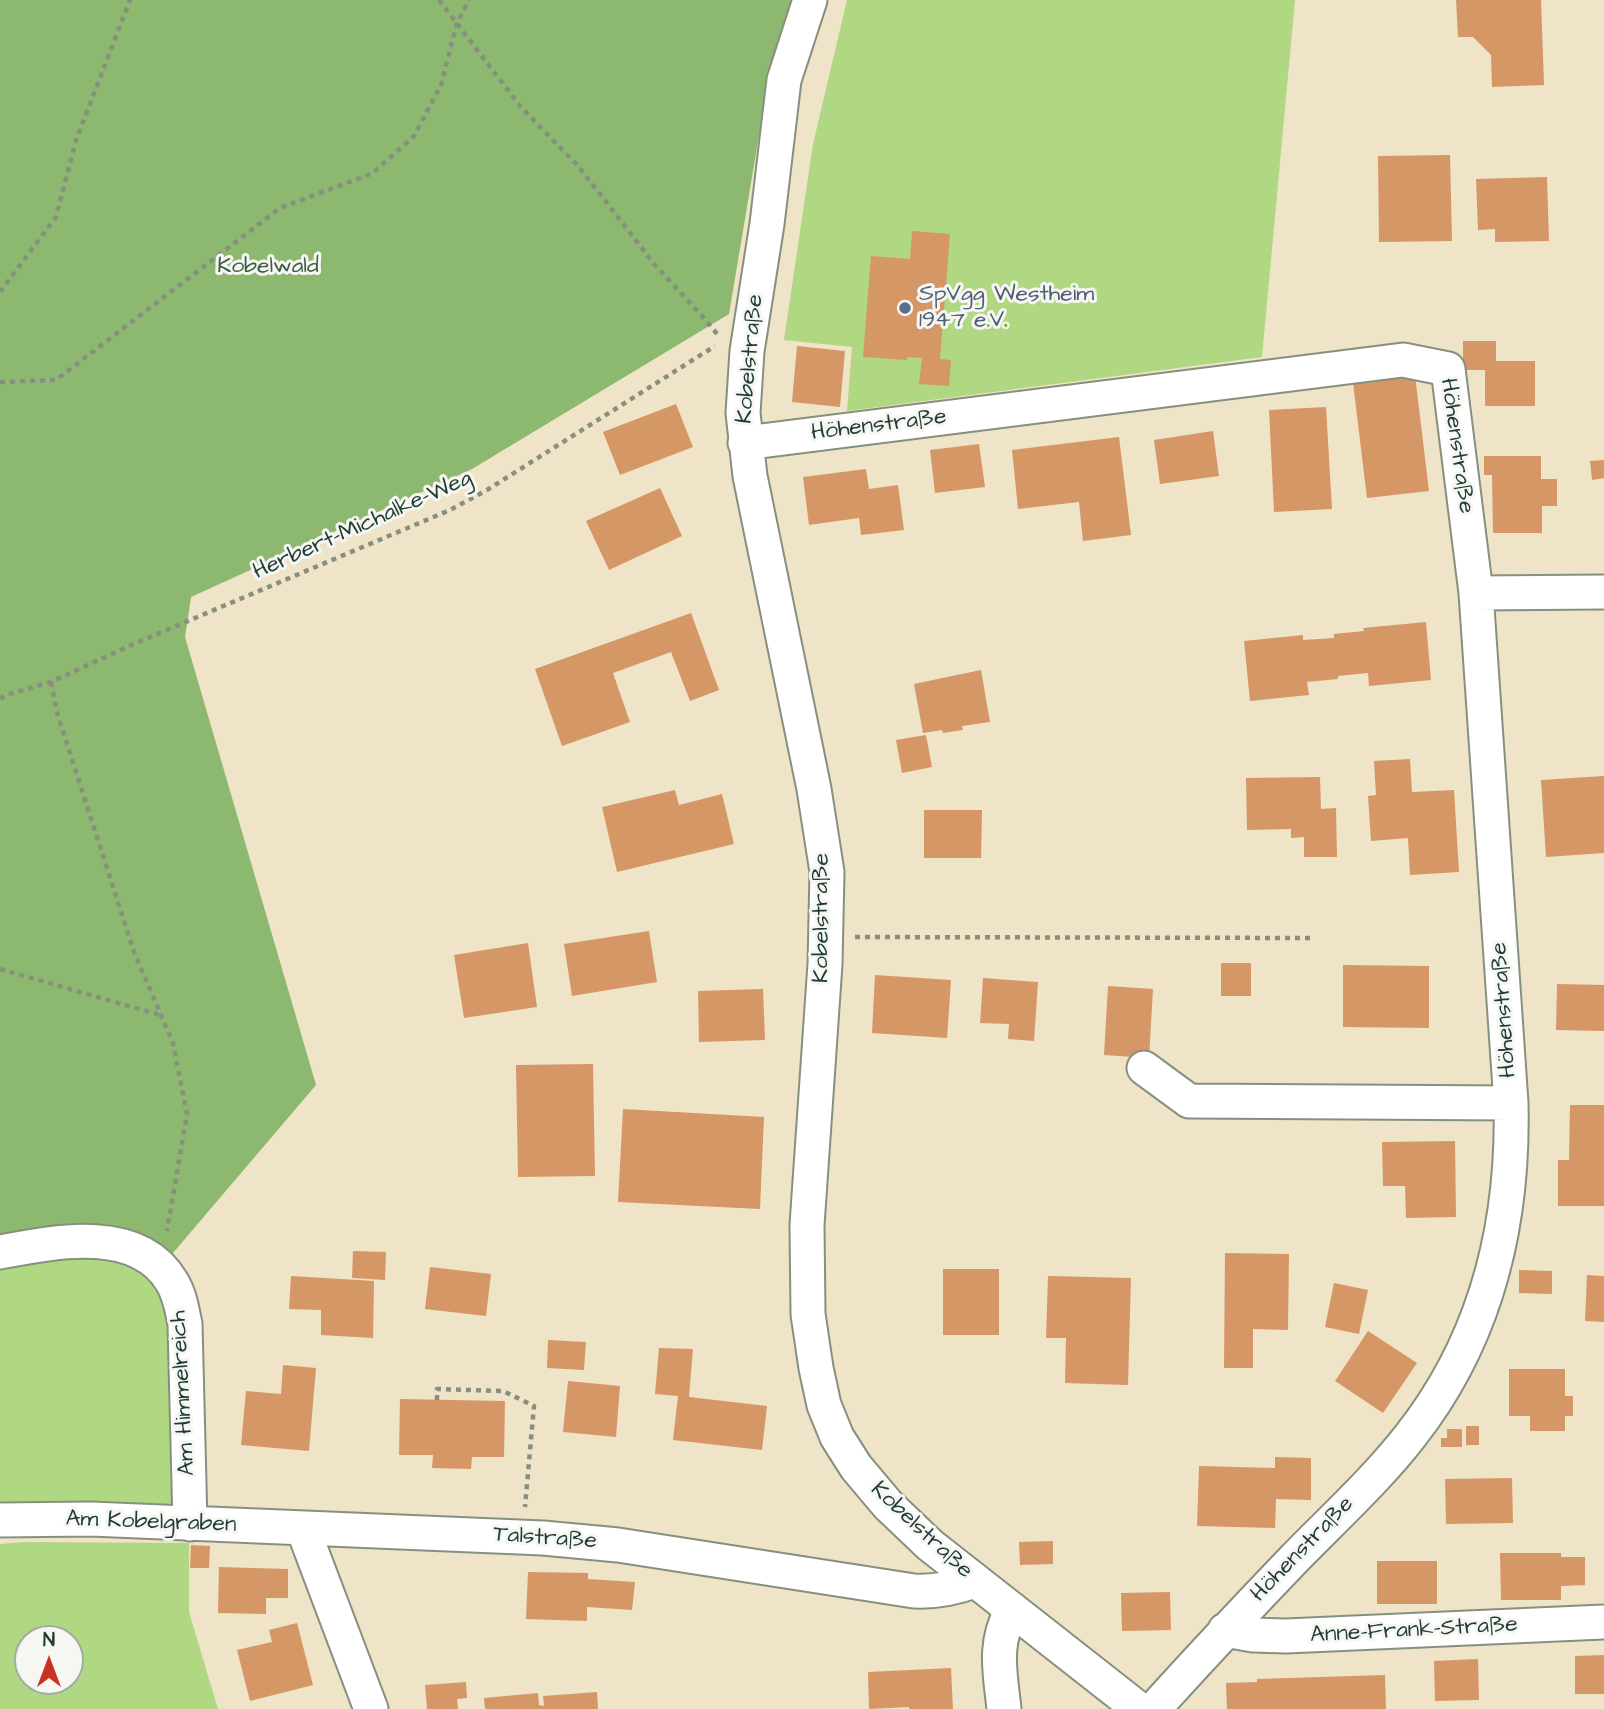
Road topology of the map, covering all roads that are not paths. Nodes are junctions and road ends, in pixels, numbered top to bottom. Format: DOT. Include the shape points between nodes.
graph roads {
  1 [pos="810,0"];
  2 [pos="745,443"];
  3 [pos="1604,592"];
  4 [pos="1476,593"];
  5 [pos="1144,1068"];
  6 [pos="1511,1103"];
  7 [pos="0,1252"];
  8 [pos="0,1520"];
  9 [pos="190,1524"];
  10 [pos="303,1529"];
  11 [pos="974,1581"];
  12 [pos="1012,1609"];
  13 [pos="1604,1622"];
  14 [pos="1225,1630"];
  15 [pos="371,1709"];
  16 [pos="1004,1709"];
  17 [pos="1139,1709"];
  18 [pos="1154,1709"];
  1 -- 2 [label="street, Kobelstraße" via="785,80 747,351"];
  2 -- 4 [label="street, Höhenstraße" via="1404,360 1448,369"];
  2 -- 11 [label="street, Kobelstraße" via="827,872 807,1225 808,1314 816,1368 824,1405 856,1467 905,1521"];
  3 -- 4 [label="street"];
  4 -- 6 [label="street, Höhenstraße"];
  5 -- 6 [label="street, Höhenstraße" via="1189,1101"];
  6 -- 14 [label="street, Höhenstraße" via="1510,1181 1500,1245 1486,1296 1454,1368 1387,1464"];
  7 -- 9 [label="street, Am Himmelreich" via="56,1242 113,1244 141,1254 161,1267 173,1283 185,1324"];
  8 -- 9 [label="street, Am Kobelgraben"];
  9 -- 10 [label="street, Am Kobelgraben"];
  10 -- 11 [label="street, Talstraße" via="522,1536 618,1545 914,1591 955,1589"];
  10 -- 15 [label="street"];
  11 -- 12 [label="street, Kobelstraße"];
  12 -- 16 [label="street" via="1002,1627 998,1651"];
  12 -- 17 [label="street, Kobelstraße"];
  13 -- 14 [label="street, Anne-Frank-Straße" via="1286,1636"];
  14 -- 18 [label="street, Höhenstraße"];
}
